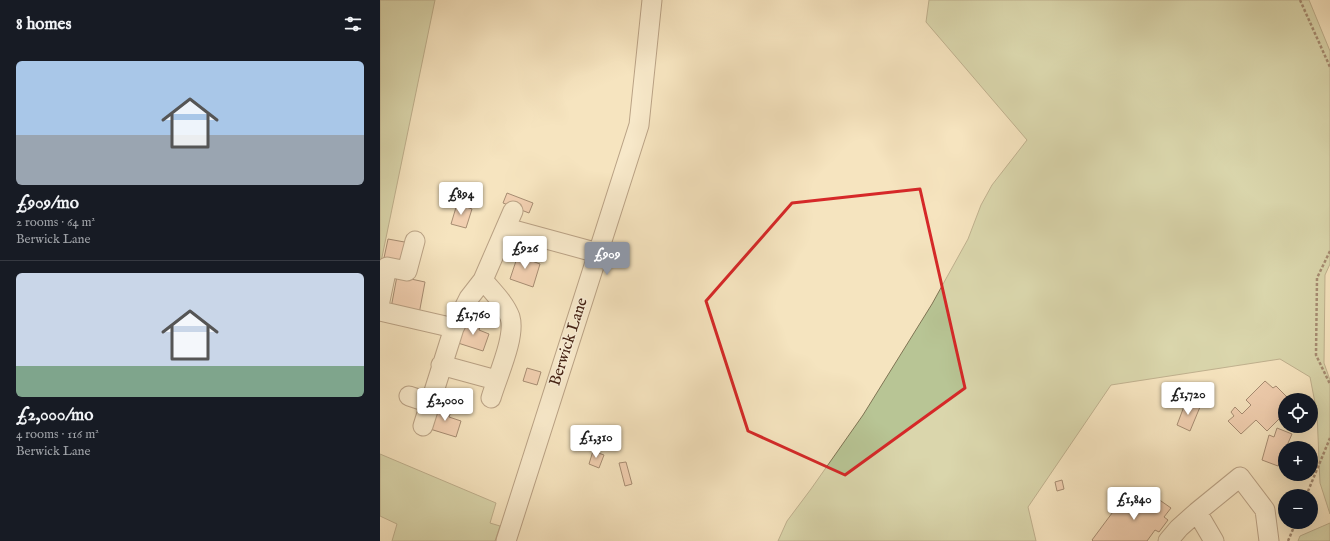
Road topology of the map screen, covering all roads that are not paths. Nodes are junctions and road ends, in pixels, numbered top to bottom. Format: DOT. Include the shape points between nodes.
graph roads {
  1 [pos="652,0"];
  2 [pos="415,241"];
  3 [pos="598,253"];
  4 [pos="483,280"];
  5 [pos="380,301"];
  6 [pos="380,311"];
  7 [pos="454,328"];
  8 [pos="441,365"];
  9 [pos="409,396"];
  10 [pos="430,403"];
  11 [pos="423,426"];
  12 [pos="1197,512"];
  13 [pos="506,541"];
  14 [pos="1168,541"];
  15 [pos="1214,541"];
  16 [pos="1269,541"];
  1 -- 3 [label="street, Berwick Lane" via="639,125"];
  2 -- 5 [label="street" via="408,271 387,267"];
  3 -- 4 [label="street" via="509,220"];
  3 -- 13 [label="street, Berwick Lane"];
  4 -- 7 [label="street" via="469,298"];
  4 -- 8 [label="street" via="505,307 510,318 510,338 494,389"];
  6 -- 7 [label="street"];
  7 -- 8 [label="street"];
  8 -- 10 [label="street"];
  9 -- 10 [label="street"];
  10 -- 11 [label="street"];
  12 -- 14 [label="street"];
  12 -- 15 [label="street"];
  12 -- 16 [label="street" via="1240,477 1265,510"];
}
